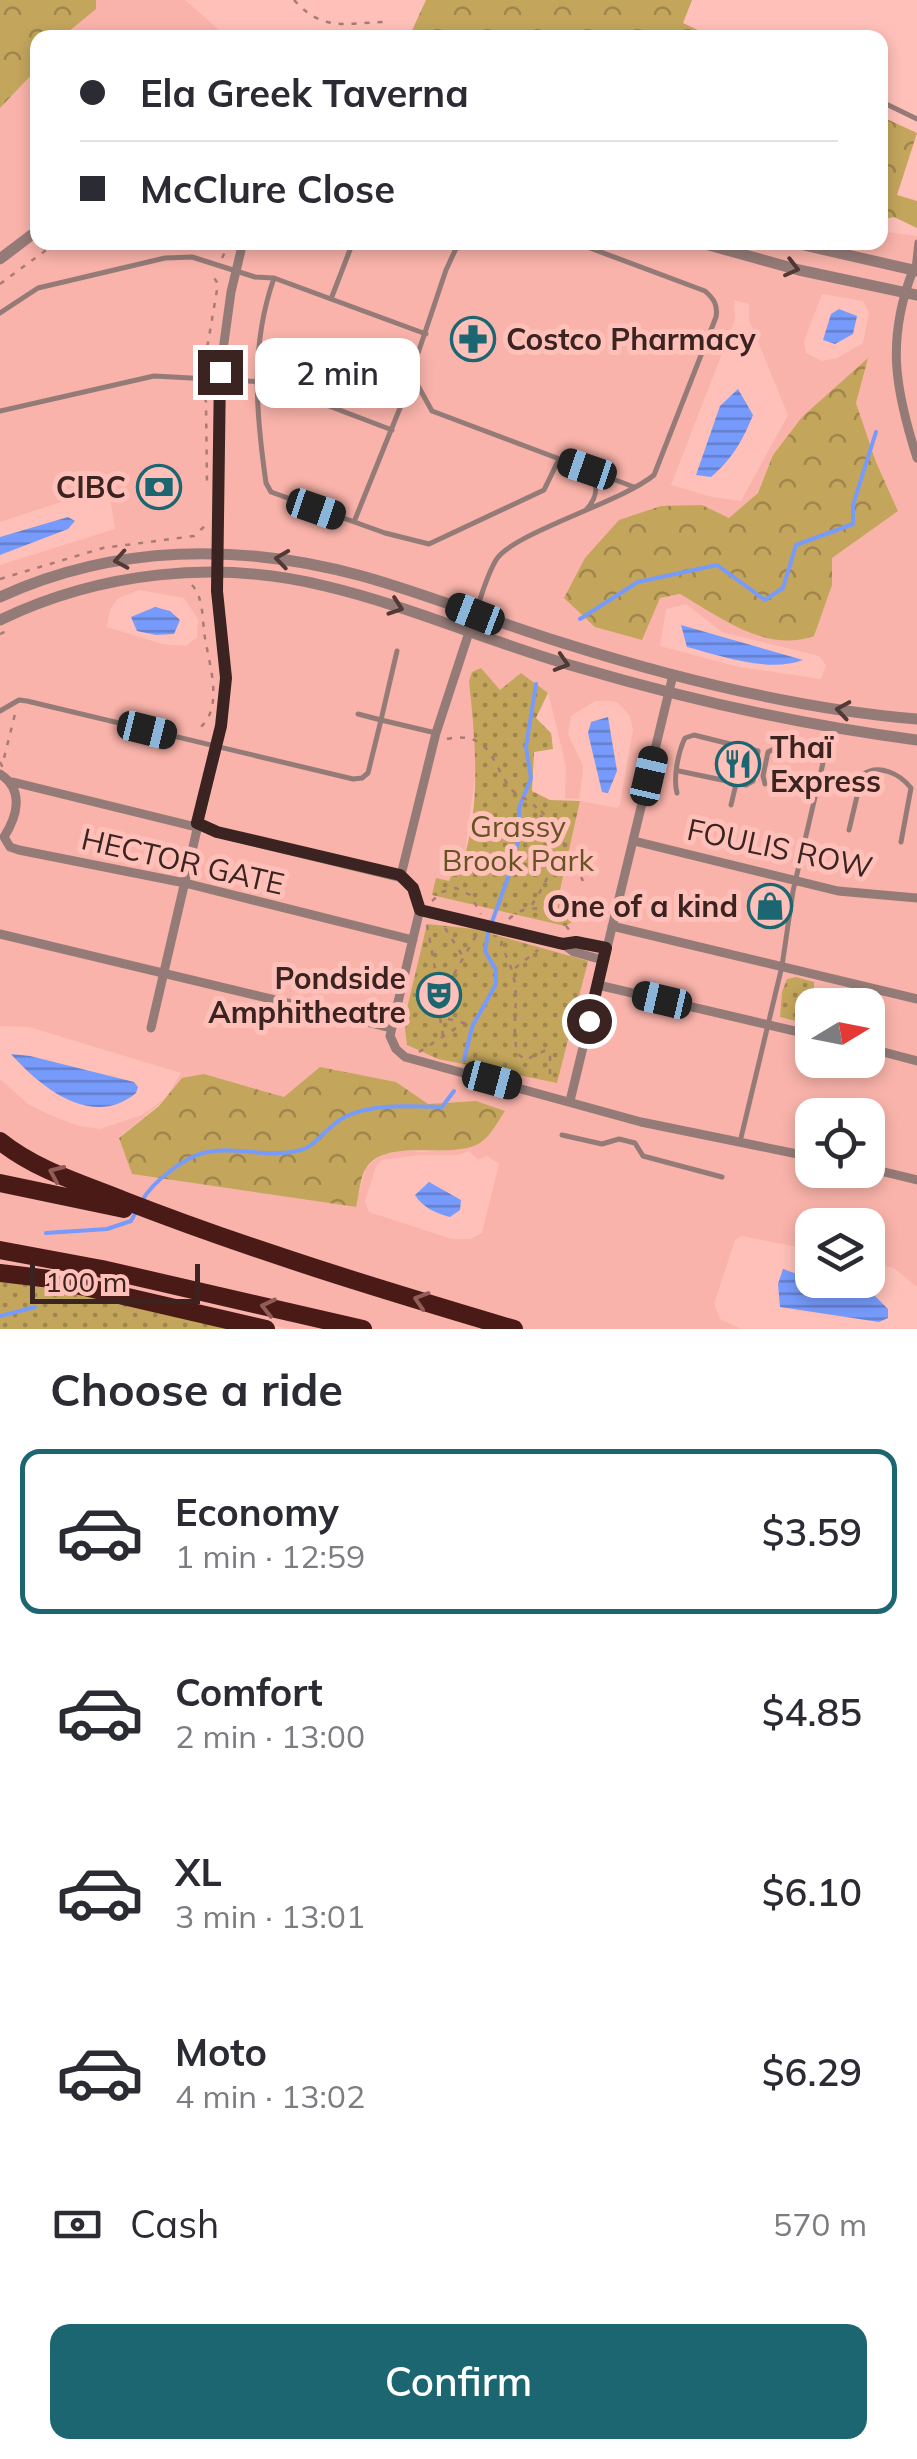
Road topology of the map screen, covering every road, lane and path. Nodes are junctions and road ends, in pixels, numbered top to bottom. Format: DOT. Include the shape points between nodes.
graph roads {
  1 [pos="294,0"];
  2 [pos="384,22"];
  3 [pos="888,106"];
  4 [pos="917,119"];
  5 [pos="30,236"];
  6 [pos="917,242"];
  7 [pos="45,250"];
  8 [pos="240,250"];
  9 [pos="350,250"];
  10 [pos="455,250"];
  11 [pos="595,250"];
  12 [pos="727,250"];
  13 [pos="826,250"];
  14 [pos="0,259"];
  15 [pos="236,270"];
  16 [pos="915,270"];
  17 [pos="213,276"];
  18 [pos="274,278"];
  19 [pos="0,284"];
  20 [pos="911,294"];
  21 [pos="331,299"];
  22 [pos="0,312"];
  23 [pos="426,334"];
  24 [pos="202,379"];
  25 [pos="220,379"];
  26 [pos="258,381"];
  27 [pos="417,384"];
  28 [pos="0,411"];
  29 [pos="392,430"];
  30 [pos="917,458"];
  31 [pos="559,459"];
  32 [pos="587,469"];
  33 [pos="634,488"];
  34 [pos="208,497"];
  35 [pos="584,512"];
  36 [pos="208,516"];
  37 [pos="354,522"];
  38 [pos="218,553"];
  39 [pos="217,572"];
  40 [pos="0,579"];
  41 [pos="190,584"];
  42 [pos="0,597"];
  43 [pos="475,614"];
  44 [pos="0,620"];
  45 [pos="17,626"];
  46 [pos="469,632"];
  47 [pos="0,634"];
  48 [pos="397,651"];
  49 [pos="672,675"];
  50 [pos="668,693"];
  51 [pos="0,710"];
  52 [pos="358,714"];
  53 [pos="917,719"];
  54 [pos="381,720"];
  55 [pos="0,722"];
  56 [pos="198,729"];
  57 [pos="0,737"];
  58 [pos="438,737"];
  59 [pos="9,739"];
  60 [pos="917,740"];
  61 [pos="216,744"];
  62 [pos="0,762"];
  63 [pos="679,771"];
  64 [pos="0,774"];
  65 [pos="13,782"];
  66 [pos="736,784"];
  67 [pos="765,784"];
  68 [pos="677,793"];
  69 [pos="731,805"];
  70 [pos="536,807"];
  71 [pos="197,823"];
  72 [pos="849,830"];
  73 [pos="2,839"];
  74 [pos="634,841"];
  75 [pos="901,842"];
  76 [pos="400,875"];
  77 [pos="796,880"];
  78 [pos="583,881"];
  79 [pos="185,883"];
  80 [pos="917,898"];
  81 [pos="530,908"];
  82 [pos="427,912"];
  83 [pos="482,915"];
  84 [pos="507,920"];
  85 [pos="443,924"];
  86 [pos="612,926"];
  87 [pos="479,927"];
  88 [pos="504,933"];
  89 [pos="0,934"];
  90 [pos="572,936"];
  91 [pos="413,940"];
  92 [pos="563,944"];
  93 [pos="606,948"];
  94 [pos="538,950"];
  95 [pos="463,956"];
  96 [pos="603,960"];
  97 [pos="782,966"];
  98 [pos="514,968"];
  99 [pos="162,974"];
  100 [pos="598,984"];
  101 [pos="917,999"];
  102 [pos="442,1002"];
  103 [pos="440,1016"];
  104 [pos="768,1026"];
  105 [pos="150,1028"];
  106 [pos="392,1028"];
  107 [pos="795,1032"];
  108 [pos="443,1036"];
  109 [pos="421,1051"];
  110 [pos="885,1052"];
  111 [pos="917,1060"];
  112 [pos="550,1074"];
  113 [pos="570,1101"];
  114 [pos="562,1135"];
  115 [pos="0,1141"];
  116 [pos="739,1144"];
  117 [pos="795,1154"];
  118 [pos="885,1172"];
  119 [pos="722,1177"];
  120 [pos="917,1180"];
  121 [pos="0,1183"];
  122 [pos="115,1202"];
  123 [pos="0,1250"];
  124 [pos="0,1273"];
  125 [pos="223,1329"];
  126 [pos="266,1329"];
  127 [pos="364,1329"];
  128 [pos="514,1329"];
  1 -- 2 [label="path" via="325,24"];
  3 -- 4 [label="lane"];
  5 -- 14 [label="street"];
  6 -- 16 [label="lane"];
  7 -- 19 [label="path"];
  8 -- 15 [label="street"];
  9 -- 21 [label="lane"];
  10 -- 23 [label="lane"];
  11 -- 33 [label="lane" via="704,291 717,308 658,467"];
  12 -- 20 [label="street, one-way"];
  13 -- 16 [label="street"];
  15 -- 18 [label="lane"];
  15 -- 22 [label="lane" via="192,257 156,260 38,288"];
  15 -- 25 [label="street"];
  16 -- 20 [label="street"];
  17 -- 24 [label="path" via="218,284"];
  18 -- 21 [label="lane"];
  18 -- 26 [label="lane" via="263,310"];
  20 -- 30 [label="street" via="896,386"];
  21 -- 23 [label="lane"];
  23 -- 27 [label="lane" via="414,368"];
  24 -- 25 [label="lane"];
  24 -- 28 [label="lane" via="141,378"];
  24 -- 34 [label="path"];
  25 -- 26 [label="lane"];
  25 -- 38 [label="street"];
  26 -- 29 [label="lane"];
  26 -- 37 [label="lane" via="256,416 271,492"];
  27 -- 29 [label="lane"];
  27 -- 31 [label="lane" via="432,411"];
  29 -- 37 [label="lane"];
  31 -- 32 [label="lane"];
  31 -- 37 [label="lane" via="544,490 437,543"];
  32 -- 33 [label="lane"];
  32 -- 35 [label="lane" via="597,489"];
  33 -- 35 [label="lane"];
  35 -- 43 [label="lane" via="508,546"];
  36 -- 40 [label="path" via="194,536 103,548"];
  38 -- 39 [label="street"];
  38 -- 42 [label="street, one-way" via="119,560 50,576"];
  43 -- 38 [label="street, one-way" via="326,567"];
  39 -- 44 [label="street" via="106,583"];
  39 -- 46 [label="street, one-way" via="323,585"];
  39 -- 61 [label="street" via="226,678"];
  41 -- 56 [label="path" via="201,603 213,672 209,713"];
  43 -- 46 [label="street"];
  43 -- 49 [label="street"];
  45 -- 47 [label="path"];
  46 -- 50 [label="street, one-way"];
  46 -- 58 [label="street"];
  48 -- 54 [label="lane"];
  49 -- 50 [label="street"];
  53 -- 49 [label="street, one-way"];
  50 -- 60 [label="street"];
  50 -- 74 [label="street"];
  51 -- 61 [label="lane" via="26,701"];
  52 -- 54 [label="lane"];
  54 -- 58 [label="lane"];
  54 -- 61 [label="lane" via="362,778"];
  55 -- 59 [label="path" via="16,712"];
  57 -- 59 [label="path"];
  58 -- 70 [label="path" via="484,747 513,791"];
  58 -- 76 [label="street"];
  59 -- 62 [label="path"];
  61 -- 71 [label="street"];
  63 -- 66 [label="lane"];
  63 -- 66 [label="lane" via="685,738 694,735 754,748 759,756 752,781"];
  63 -- 68 [label="lane"];
  64 -- 65 [label="street, HECTOR GATE"];
  65 -- 71 [label="street, HECTOR GATE"];
  65 -- 73 [label="street, HECTOR GATE" via="17,799"];
  66 -- 69 [label="lane"];
  67 -- 77 [label="lane" via="768,752 776,748 819,759 823,769"];
  70 -- 78 [label="path" via="556,827"];
  70 -- 81 [label="path" via="552,856"];
  71 -- 76 [label="street, HECTOR GATE"];
  71 -- 79 [label="street"];
  72 -- 75 [label="lane" via="862,775 876,769 902,777 913,793"];
  73 -- 79 [label="street, HECTOR GATE" via="19,850"];
  74 -- 77 [label="street, FOULIS ROW"];
  74 -- 86 [label="street"];
  76 -- 82 [label="street"];
  77 -- 80 [label="street, FOULIS ROW" via="856,894"];
  77 -- 97 [label="lane"];
  79 -- 91 [label="street, HECTOR GATE"];
  79 -- 99 [label="street"];
  81 -- 84 [label="path"];
  81 -- 90 [label="path" via="558,916"];
  82 -- 83 [label="path" via="442,892 456,888 470,895"];
  82 -- 91 [label="street"];
  82 -- 92 [label="street, bridge"];
  82 -- 102 [label="path"];
  85 -- 95 [label="path"];
  86 -- 93 [label="street"];
  86 -- 97 [label="street"];
  87 -- 95 [label="path"];
  88 -- 98 [label="path" via="501,946"];
  89 -- 99 [label="street"];
  91 -- 106 [label="street"];
  92 -- 93 [label="street"];
  92 -- 96 [label="street"];
  93 -- 96 [label="street"];
  94 -- 98 [label="path"];
  95 -- 102 [label="path"];
  96 -- 100 [label="street"];
  97 -- 101 [label="street"];
  97 -- 104 [label="lane"];
  98 -- 112 [label="path" via="517,1053 524,1060 546,1050"];
  99 -- 105 [label="street"];
  99 -- 106 [label="street"];
  100 -- 104 [label="street"];
  100 -- 113 [label="street"];
  102 -- 103 [label="path"];
  103 -- 108 [label="path"];
  103 -- 108 [label="path" via="464,1023"];
  104 -- 107 [label="street"];
  104 -- 116 [label="lane"];
  106 -- 113 [label="street" via="391,1042 405,1057"];
  108 -- 109 [label="path"];
  110 -- 111 [label="street"];
  113 -- 116 [label="street"];
  114 -- 119 [label="lane" via="602,1144 635,1142 643,1156"];
  122 -- 115 [label="highway, one-way"];
  116 -- 117 [label="street"];
  118 -- 120 [label="street"];
  121 -- 122 [label="highway"];
  128 -- 122 [label="highway, one-way"];
  127 -- 123 [label="highway, one-way"];
  124 -- 125 [label="highway"];
  124 -- 126 [label="highway"];
}
